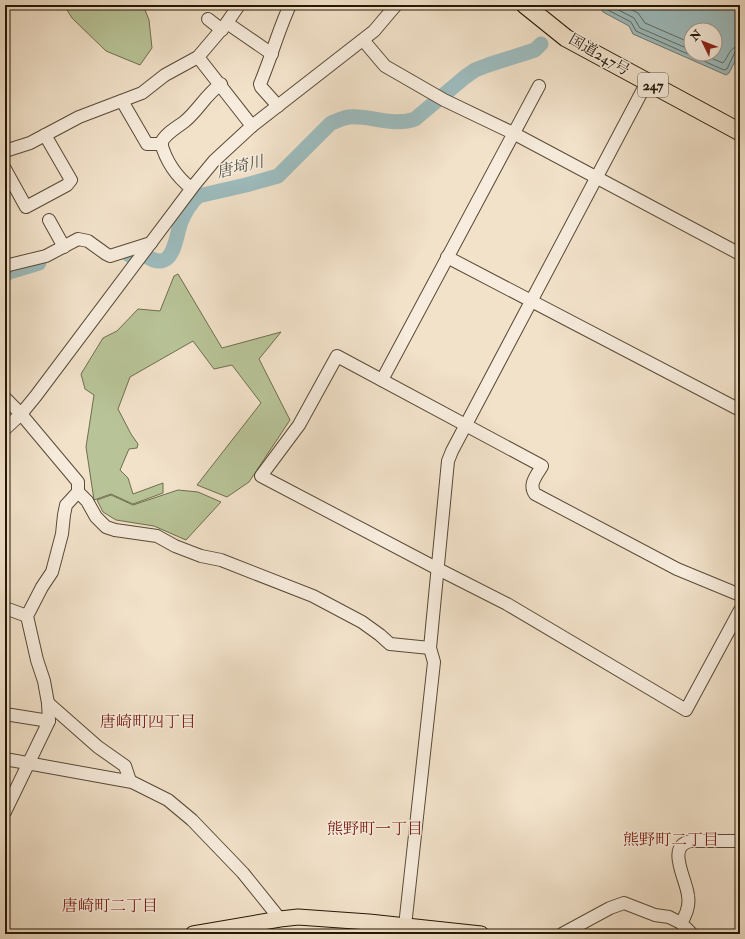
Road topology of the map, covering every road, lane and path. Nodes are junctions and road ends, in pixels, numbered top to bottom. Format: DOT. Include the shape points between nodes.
graph roads {
  1 [pos="239,5"];
  2 [pos="290,5"];
  3 [pos="396,5"];
  4 [pos="525,5"];
  5 [pos="208,19"];
  6 [pos="224,26"];
  7 [pos="363,40"];
  8 [pos="272,54"];
  9 [pos="198,57"];
  10 [pos="647,82"];
  11 [pos="221,84"];
  12 [pos="539,86"];
  13 [pos="122,101"];
  14 [pos="278,106"];
  15 [pos="252,126"];
  16 [pos="740,132"];
  17 [pos="513,133"];
  18 [pos="45,135"];
  19 [pos="162,144"];
  20 [pos="5,152"];
  21 [pos="5,169"];
  22 [pos="597,177"];
  23 [pos="191,188"];
  24 [pos="49,220"];
  25 [pos="150,243"];
  26 [pos="64,247"];
  27 [pos="740,254"];
  28 [pos="447,257"];
  29 [pos="6,264"];
  30 [pos="531,302"];
  31 [pos="382,380"];
  32 [pos="5,398"];
  33 [pos="740,410"];
  34 [pos="21,414"];
  35 [pos="466,425"];
  36 [pos="5,429"];
  37 [pos="78,492"];
  38 [pos="438,569"];
  39 [pos="740,595"];
  40 [pos="5,608"];
  41 [pos="740,610"];
  42 [pos="27,616"];
  43 [pos="430,648"];
  44 [pos="48,703"];
  45 [pos="5,714"];
  46 [pos="49,721"];
  47 [pos="5,759"];
  48 [pos="29,763"];
  49 [pos="130,781"];
  50 [pos="5,812"];
  51 [pos="740,840"];
  52 [pos="280,919"];
  53 [pos="680,923"];
  54 [pos="405,926"];
  55 [pos="192,934"];
  56 [pos="481,934"];
  57 [pos="562,934"];
  58 [pos="692,934"];
  1 -- 6 [label="street"];
  2 -- 8 [label="street" via="280,26"];
  3 -- 7 [label="street"];
  4 -- 10 [label="highway, 国道247号 / 247" via="566,38"];
  5 -- 6 [label="street"];
  6 -- 8 [label="street"];
  6 -- 9 [label="street"];
  7 -- 14 [label="street"];
  7 -- 17 [label="street" via="385,66 440,98"];
  8 -- 14 [label="street" via="260,84"];
  9 -- 11 [label="street"];
  9 -- 13 [label="street" via="165,75 142,92"];
  10 -- 16 [label="highway, 国道247号 / 247"];
  10 -- 22 [label="street"];
  11 -- 15 [label="street"];
  11 -- 19 [label="street" via="186,120 162,140"];
  12 -- 17 [label="street"];
  13 -- 18 [label="street" via="97,109"];
  13 -- 19 [label="street" via="147,144"];
  14 -- 15 [label="street"];
  15 -- 23 [label="street" via="214,161"];
  17 -- 22 [label="street"];
  17 -- 28 [label="street"];
  18 -- 20 [label="street"];
  18 -- 21 [label="street" via="71,180 67,185 26,207"];
  19 -- 23 [label="street" via="173,169"];
  22 -- 27 [label="street"];
  22 -- 30 [label="street"];
  23 -- 25 [label="street"];
  24 -- 26 [label="street"];
  25 -- 26 [label="street" via="110,256 84,239"];
  25 -- 34 [label="street"];
  26 -- 29 [label="street" via="46,256"];
  28 -- 30 [label="street"];
  28 -- 31 [label="street"];
  30 -- 33 [label="street"];
  30 -- 35 [label="street"];
  31 -- 35 [label="street"];
  31 -- 38 [label="street" via="337,356 299,425 261,476"];
  32 -- 34 [label="street"];
  34 -- 36 [label="street"];
  34 -- 37 [label="street" via="78,482"];
  35 -- 38 [label="street" via="448,461"];
  35 -- 39 [label="street" via="542,466 532,485 535,494 677,569"];
  37 -- 42 [label="street" via="66,505 62,534 52,572"];
  37 -- 43 [label="street" via="106,527 157,536 175,546 221,560 313,596 362,622 390,644"];
  38 -- 41 [label="street" via="507,604 686,710"];
  38 -- 43 [label="street"];
  40 -- 42 [label="street"];
  42 -- 44 [label="street"];
  43 -- 54 [label="street" via="434,662"];
  44 -- 46 [label="street"];
  44 -- 49 [label="street" via="98,747 125,766"];
  45 -- 46 [label="street"];
  46 -- 48 [label="street"];
  47 -- 48 [label="street"];
  48 -- 49 [label="street"];
  48 -- 50 [label="street"];
  49 -- 52 [label="street" via="168,800 192,820 243,873"];
  51 -- 53 [label="street" via="691,841 679,848 678,854 689,901"];
  52 -- 54 [label="main road" via="298,917"];
  52 -- 55 [label="main road"];
  53 -- 57 [label="street" via="624,903"];
  53 -- 58 [label="street"];
  54 -- 56 [label="main road"];
}
